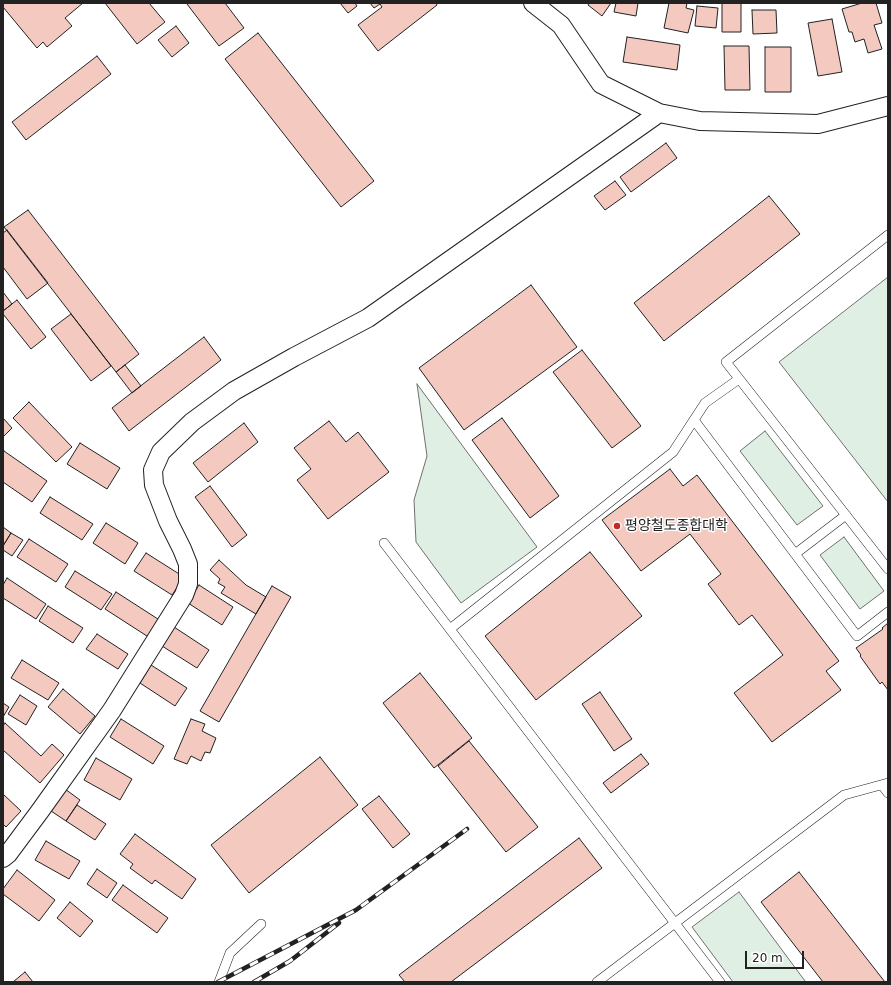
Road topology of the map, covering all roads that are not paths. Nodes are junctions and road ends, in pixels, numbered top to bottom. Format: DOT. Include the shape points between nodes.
graph roads {
  1 [pos="533,3"];
  2 [pos="888,106"];
  3 [pos="659,113"];
  4 [pos="888,235"];
  5 [pos="739,379"];
  6 [pos="694,420"];
  7 [pos="846,515"];
  8 [pos="384,543"];
  9 [pos="795,554"];
  10 [pos="888,569"];
  11 [pos="888,612"];
  12 [pos="450,629"];
  13 [pos="885,784"];
  14 [pos="888,793"];
  15 [pos="3,858"];
  16 [pos="675,923"];
  17 [pos="261,924"];
  18 [pos="219,982"];
  19 [pos="597,982"];
  20 [pos="720,982"];
  1 -- 3 [label="street" via="561,25 600,84"];
  2 -- 3 [label="street" via="818,124 700,120"];
  3 -- 15 [label="street" via="368,318 234,392 192,422 161,452 153,470 154,485 188,564 188,584 184,595 112,710"];
  4 -- 5 [label="lane" via="726,362"];
  5 -- 6 [label="lane" via="705,403"];
  5 -- 7 [label="lane"];
  6 -- 9 [label="lane"];
  6 -- 12 [label="lane" via="673,452"];
  7 -- 9 [label="lane"];
  7 -- 10 [label="lane"];
  8 -- 12 [label="lane"];
  9 -- 11 [label="lane" via="857,636"];
  12 -- 16 [label="lane"];
  13 -- 14 [label="lane"];
  13 -- 16 [label="lane" via="844,795"];
  16 -- 19 [label="lane"];
  16 -- 20 [label="lane"];
  17 -- 18 [label="lane" via="230,953"];
}
